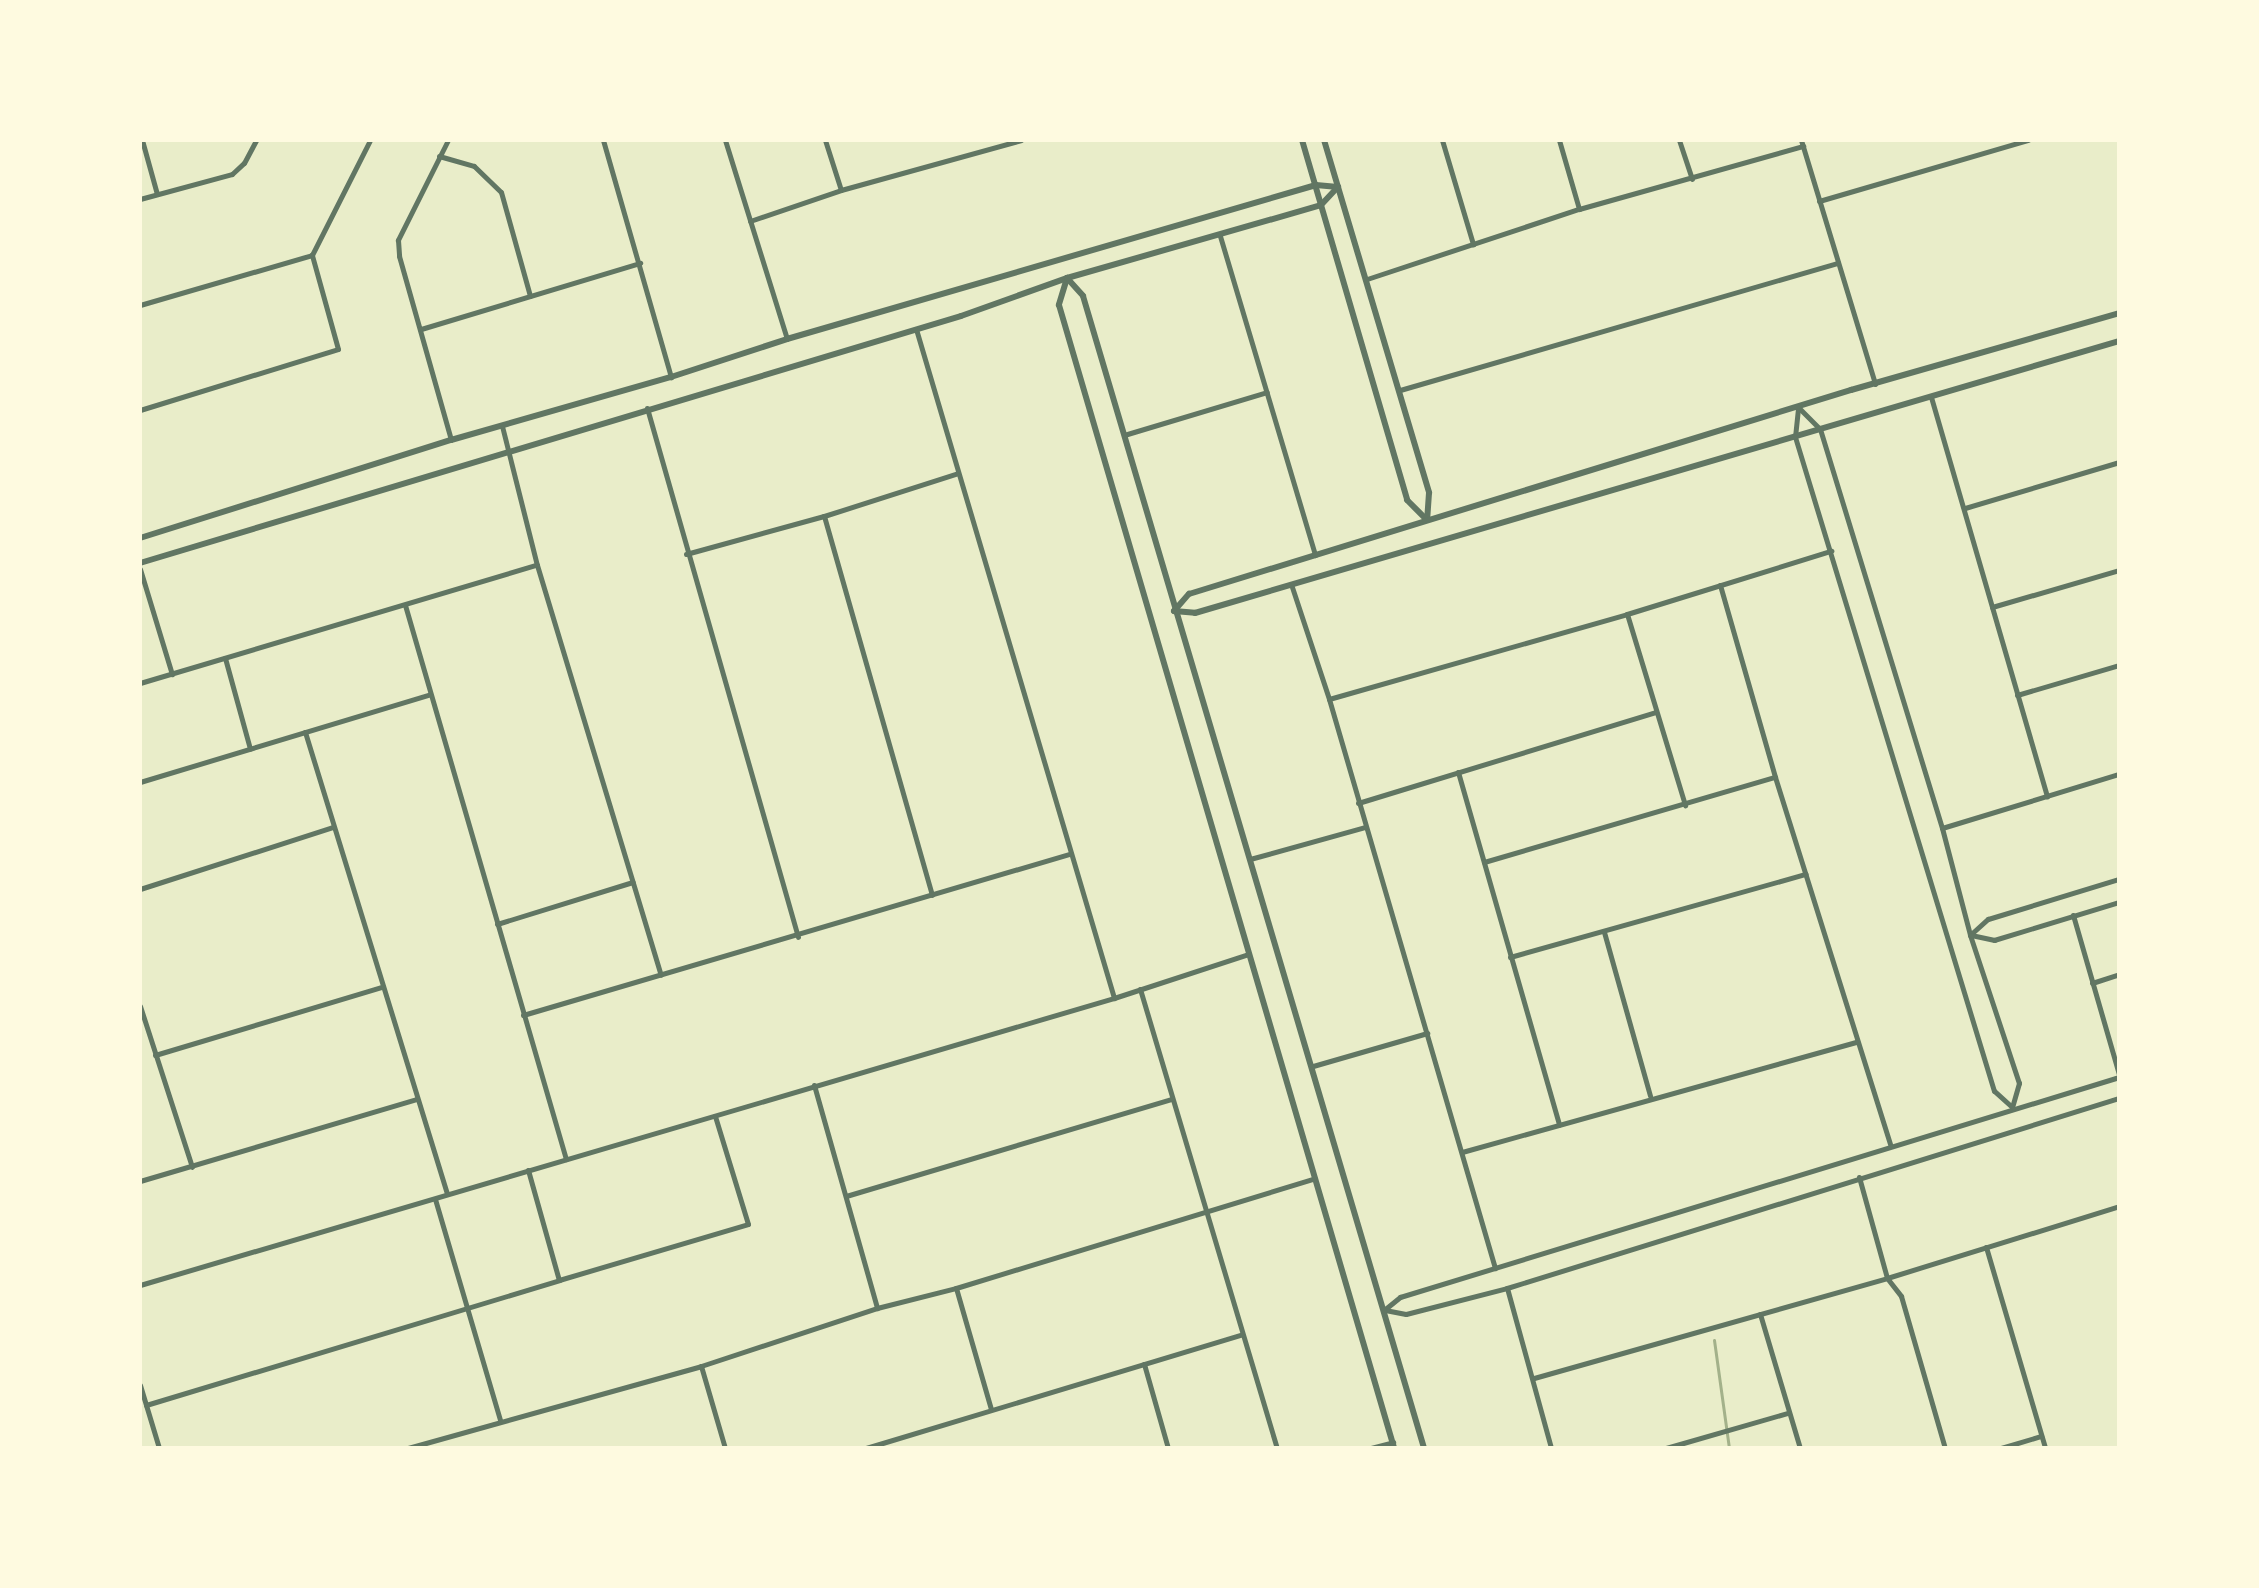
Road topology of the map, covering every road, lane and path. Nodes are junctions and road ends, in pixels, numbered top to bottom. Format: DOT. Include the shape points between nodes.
graph roads {
  1 [pos="142,140"];
  2 [pos="256,140"];
  3 [pos="370,140"];
  4 [pos="448,140"];
  5 [pos="603,140"];
  6 [pos="725,140"];
  7 [pos="825,140"];
  8 [pos="1021,140"];
  9 [pos="1302,140"];
  10 [pos="1324,140"];
  11 [pos="1442,140"];
  12 [pos="1559,140"];
  13 [pos="1679,140"];
  14 [pos="2028,140"];
  15 [pos="1802,143"];
  16 [pos="439,156"];
  17 [pos="1692,179"];
  18 [pos="1316,185"];
  19 [pos="1338,187"];
  20 [pos="841,190"];
  21 [pos="157,194"];
  22 [pos="140,199"];
  23 [pos="1819,201"];
  24 [pos="1321,205"];
  25 [pos="1579,209"];
  26 [pos="750,221"];
  27 [pos="1220,236"];
  28 [pos="1473,244"];
  29 [pos="312,255"];
  30 [pos="640,263"];
  31 [pos="1838,263"];
  32 [pos="1067,278"];
  33 [pos="1367,279"];
  34 [pos="530,296"];
  35 [pos="140,305"];
  36 [pos="2119,313"];
  37 [pos="421,329"];
  38 [pos="916,329"];
  39 [pos="787,339"];
  40 [pos="2119,341"];
  41 [pos="671,377"];
  42 [pos="1875,385"];
  43 [pos="1400,390"];
  44 [pos="1267,392"];
  45 [pos="1931,397"];
  46 [pos="1798,407"];
  47 [pos="647,408"];
  48 [pos="140,410"];
  49 [pos="502,426"];
  50 [pos="1820,429"];
  51 [pos="1124,435"];
  52 [pos="1795,437"];
  53 [pos="451,440"];
  54 [pos="509,453"];
  55 [pos="2119,462"];
  56 [pos="956,474"];
  57 [pos="1965,508"];
  58 [pos="824,516"];
  59 [pos="1427,520"];
  60 [pos="140,538"];
  61 [pos="1831,550"];
  62 [pos="686,554"];
  63 [pos="1315,555"];
  64 [pos="537,565"];
  65 [pos="140,566"];
  66 [pos="2119,570"];
  67 [pos="1291,583"];
  68 [pos="1720,585"];
  69 [pos="405,605"];
  70 [pos="1992,607"];
  71 [pos="1174,611"];
  72 [pos="1627,614"];
  73 [pos="225,658"];
  74 [pos="2119,665"];
  75 [pos="172,674"];
  76 [pos="140,683"];
  77 [pos="429,695"];
  78 [pos="2017,695"];
  79 [pos="1329,699"];
  80 [pos="1655,712"];
  81 [pos="305,732"];
  82 [pos="250,749"];
  83 [pos="1458,772"];
  84 [pos="2119,774"];
  85 [pos="1775,777"];
  86 [pos="140,782"];
  87 [pos="2047,796"];
  88 [pos="1358,803"];
  89 [pos="1685,805"];
  90 [pos="333,827"];
  91 [pos="1365,827"];
  92 [pos="1942,828"];
  93 [pos="1069,854"];
  94 [pos="1250,859"];
  95 [pos="1484,862"];
  96 [pos="1806,874"];
  97 [pos="2119,879"];
  98 [pos="633,882"];
  99 [pos="140,889"];
  100 [pos="932,895"];
  101 [pos="2119,902"];
  102 [pos="2073,915"];
  103 [pos="497,924"];
  104 [pos="1604,932"];
  105 [pos="1970,935"];
  106 [pos="798,937"];
  107 [pos="1249,954"];
  108 [pos="1510,957"];
  109 [pos="2119,974"];
  110 [pos="661,975"];
  111 [pos="2092,983"];
  112 [pos="381,987"];
  113 [pos="1140,989"];
  114 [pos="1114,998"];
  115 [pos="140,1006"];
  116 [pos="523,1015"];
  117 [pos="1427,1033"];
  118 [pos="1856,1042"];
  119 [pos="155,1055"];
  120 [pos="1313,1066"];
  121 [pos="2119,1075"];
  122 [pos="814,1085"];
  123 [pos="1650,1097"];
  124 [pos="2119,1098"];
  125 [pos="417,1099"];
  126 [pos="1172,1099"];
  127 [pos="2012,1107"];
  128 [pos="715,1116"];
  129 [pos="1559,1125"];
  130 [pos="1890,1145"];
  131 [pos="1462,1152"];
  132 [pos="566,1159"];
  133 [pos="192,1167"];
  134 [pos="528,1170"];
  135 [pos="1859,1177"];
  136 [pos="1316,1178"];
  137 [pos="140,1181"];
  138 [pos="447,1194"];
  139 [pos="846,1196"];
  140 [pos="435,1199"];
  141 [pos="2119,1206"];
  142 [pos="1206,1212"];
  143 [pos="1986,1247"];
  144 [pos="1495,1268"];
  145 [pos="1887,1278"];
  146 [pos="559,1280"];
  147 [pos="140,1285"];
  148 [pos="956,1288"];
  149 [pos="1507,1288"];
  150 [pos="877,1308"];
  151 [pos="467,1309"];
  152 [pos="1384,1310"];
  153 [pos="1760,1314"];
  154 [pos="1241,1335"];
  155 [pos="1144,1364"];
  156 [pos="701,1366"];
  157 [pos="1534,1378"];
  158 [pos="140,1385"];
  159 [pos="146,1405"];
  160 [pos="991,1409"];
  161 [pos="1787,1413"];
  162 [pos="500,1421"];
  163 [pos="2041,1436"];
  164 [pos="1394,1445"];
  165 [pos="159,1448"];
  166 [pos="408,1448"];
  167 [pos="725,1448"];
  168 [pos="866,1448"];
  169 [pos="1168,1448"];
  170 [pos="1277,1448"];
  171 [pos="1371,1448"];
  172 [pos="1424,1448"];
  173 [pos="1551,1448"];
  174 [pos="1666,1448"];
  175 [pos="1800,1448"];
  176 [pos="1945,1448"];
  177 [pos="2001,1448"];
  178 [pos="2045,1448"];
  1 -- 21 [label="street"];
  2 -- 21 [label="street" via="232,174"];
  3 -- 29 [label="street"];
  4 -- 16 [label="street"];
  5 -- 30 [label="street"];
  6 -- 26 [label="street"];
  7 -- 20 [label="street"];
  8 -- 20 [label="street"];
  9 -- 18 [label="street"];
  10 -- 19 [label="street"];
  11 -- 28 [label="street"];
  12 -- 25 [label="street"];
  13 -- 17 [label="street"];
  14 -- 23 [label="street"];
  15 -- 17 [label="street"];
  15 -- 23 [label="street"];
  16 -- 34 [label="street" via="474,166 501,192"];
  16 -- 37 [label="street" via="398,240"];
  17 -- 25 [label="street"];
  18 -- 19 [label="street"];
  18 -- 24 [label="street"];
  18 -- 39 [label="street"];
  19 -- 24 [label="street"];
  19 -- 33 [label="street"];
  20 -- 26 [label="street"];
  21 -- 22 [label="street"];
  23 -- 31 [label="street"];
  24 -- 27 [label="street"];
  24 -- 59 [label="street" via="1407,500"];
  25 -- 28 [label="street"];
  26 -- 39 [label="street"];
  27 -- 32 [label="street"];
  27 -- 44 [label="street"];
  28 -- 33 [label="street"];
  29 -- 35 [label="street"];
  29 -- 48 [label="street" via="338,349"];
  30 -- 34 [label="street"];
  30 -- 41 [label="street"];
  31 -- 42 [label="street"];
  31 -- 43 [label="street"];
  32 -- 38 [label="street"];
  32 -- 51 [label="street" via="1083,296"];
  32 -- 107 [label="street" via="1059,305"];
  33 -- 43 [label="street"];
  34 -- 37 [label="street"];
  36 -- 42 [label="street"];
  37 -- 53 [label="street"];
  38 -- 47 [label="street"];
  38 -- 56 [label="street"];
  39 -- 41 [label="street"];
  40 -- 45 [label="street"];
  41 -- 49 [label="street"];
  42 -- 46 [label="street"];
  43 -- 59 [label="street" via="1429,493"];
  44 -- 51 [label="street"];
  44 -- 63 [label="street"];
  45 -- 50 [label="street"];
  45 -- 57 [label="street"];
  46 -- 50 [label="street"];
  46 -- 52 [label="street"];
  46 -- 59 [label="street"];
  47 -- 54 [label="street"];
  47 -- 62 [label="street"];
  49 -- 53 [label="street"];
  49 -- 54 [label="street"];
  50 -- 52 [label="street"];
  50 -- 92 [label="street"];
  51 -- 71 [label="street"];
  52 -- 61 [label="street"];
  52 -- 67 [label="street"];
  53 -- 60 [label="street"];
  54 -- 64 [label="street"];
  54 -- 65 [label="street"];
  55 -- 57 [label="street"];
  56 -- 58 [label="street"];
  56 -- 93 [label="street"];
  57 -- 70 [label="street"];
  58 -- 62 [label="street"];
  58 -- 100 [label="street"];
  59 -- 63 [label="street"];
  61 -- 68 [label="street"];
  61 -- 127 [label="street" via="1994,1091"];
  62 -- 106 [label="street"];
  63 -- 71 [label="street" via="1189,594"];
  64 -- 69 [label="street"];
  64 -- 98 [label="street"];
  65 -- 75 [label="street"];
  66 -- 70 [label="street"];
  67 -- 71 [label="street" via="1195,613"];
  67 -- 79 [label="street"];
  68 -- 72 [label="street"];
  68 -- 85 [label="street"];
  69 -- 73 [label="street"];
  69 -- 77 [label="street"];
  70 -- 78 [label="street"];
  71 -- 94 [label="street"];
  72 -- 79 [label="street"];
  72 -- 80 [label="street"];
  73 -- 75 [label="street"];
  73 -- 82 [label="street"];
  74 -- 78 [label="street"];
  75 -- 76 [label="street"];
  77 -- 81 [label="street"];
  77 -- 103 [label="street"];
  78 -- 87 [label="street"];
  79 -- 88 [label="street"];
  80 -- 83 [label="street"];
  80 -- 89 [label="street"];
  81 -- 82 [label="street"];
  81 -- 90 [label="street"];
  82 -- 86 [label="street"];
  83 -- 88 [label="street"];
  83 -- 95 [label="street"];
  84 -- 87 [label="street"];
  85 -- 89 [label="street"];
  85 -- 96 [label="street"];
  87 -- 92 [label="street"];
  88 -- 91 [label="street"];
  89 -- 95 [label="street"];
  90 -- 99 [label="street"];
  90 -- 112 [label="street"];
  91 -- 94 [label="street"];
  91 -- 117 [label="street"];
  92 -- 105 [label="street"];
  93 -- 100 [label="street"];
  93 -- 114 [label="street"];
  94 -- 120 [label="street"];
  95 -- 108 [label="street"];
  96 -- 104 [label="street"];
  96 -- 118 [label="street"];
  97 -- 105 [label="street" via="1988,919"];
  98 -- 103 [label="street"];
  98 -- 110 [label="street"];
  100 -- 106 [label="street"];
  101 -- 102 [label="street"];
  102 -- 105 [label="street" via="1994,940"];
  102 -- 111 [label="street"];
  103 -- 116 [label="street"];
  104 -- 108 [label="street"];
  104 -- 123 [label="street"];
  105 -- 127 [label="street" via="2019,1083"];
  106 -- 110 [label="street"];
  107 -- 113 [label="street"];
  107 -- 136 [label="street"];
  108 -- 129 [label="street"];
  109 -- 111 [label="street"];
  110 -- 116 [label="street"];
  111 -- 121 [label="street"];
  112 -- 119 [label="street"];
  112 -- 125 [label="street"];
  113 -- 114 [label="street"];
  113 -- 126 [label="street"];
  114 -- 122 [label="street"];
  115 -- 119 [label="street"];
  116 -- 132 [label="street"];
  117 -- 120 [label="street"];
  117 -- 131 [label="street"];
  118 -- 123 [label="street"];
  118 -- 130 [label="street"];
  119 -- 133 [label="street"];
  120 -- 152 [label="street"];
  121 -- 127 [label="street"];
  122 -- 128 [label="street"];
  122 -- 139 [label="street"];
  123 -- 129 [label="street"];
  124 -- 135 [label="street"];
  125 -- 133 [label="street"];
  125 -- 138 [label="street"];
  126 -- 139 [label="street"];
  126 -- 142 [label="street"];
  127 -- 130 [label="street"];
  128 -- 132 [label="street"];
  128 -- 146 [label="street" via="748,1224"];
  129 -- 131 [label="street"];
  130 -- 144 [label="street"];
  131 -- 144 [label="street"];
  132 -- 134 [label="street"];
  133 -- 137 [label="street"];
  134 -- 138 [label="street"];
  134 -- 146 [label="street"];
  135 -- 145 [label="street"];
  135 -- 149 [label="street"];
  136 -- 142 [label="street"];
  136 -- 164 [label="street"];
  138 -- 140 [label="street"];
  139 -- 150 [label="street"];
  140 -- 147 [label="street"];
  140 -- 151 [label="street"];
  141 -- 143 [label="street"];
  142 -- 148 [label="street"];
  142 -- 154 [label="street"];
  143 -- 145 [label="street"];
  143 -- 163 [label="street"];
  144 -- 152 [label="street" via="1400,1297"];
  145 -- 153 [label="street"];
  145 -- 176 [label="street" via="1901,1296"];
  146 -- 151 [label="street"];
  148 -- 150 [label="street"];
  148 -- 160 [label="street"];
  149 -- 152 [label="street" via="1406,1314"];
  149 -- 157 [label="street"];
  150 -- 156 [label="street"];
  151 -- 159 [label="street"];
  151 -- 162 [label="street"];
  152 -- 172 [label="street"];
  153 -- 157 [label="street"];
  153 -- 161 [label="street"];
  154 -- 155 [label="street"];
  154 -- 170 [label="street"];
  155 -- 160 [label="street"];
  155 -- 169 [label="street"];
  156 -- 162 [label="street"];
  156 -- 167 [label="street"];
  157 -- 173 [label="street"];
  158 -- 159 [label="street"];
  159 -- 165 [label="street"];
  160 -- 168 [label="street"];
  161 -- 174 [label="street"];
  161 -- 175 [label="street"];
  162 -- 166 [label="street"];
  163 -- 177 [label="street"];
  163 -- 178 [label="street"];
  164 -- 171 [label="street"];
}
